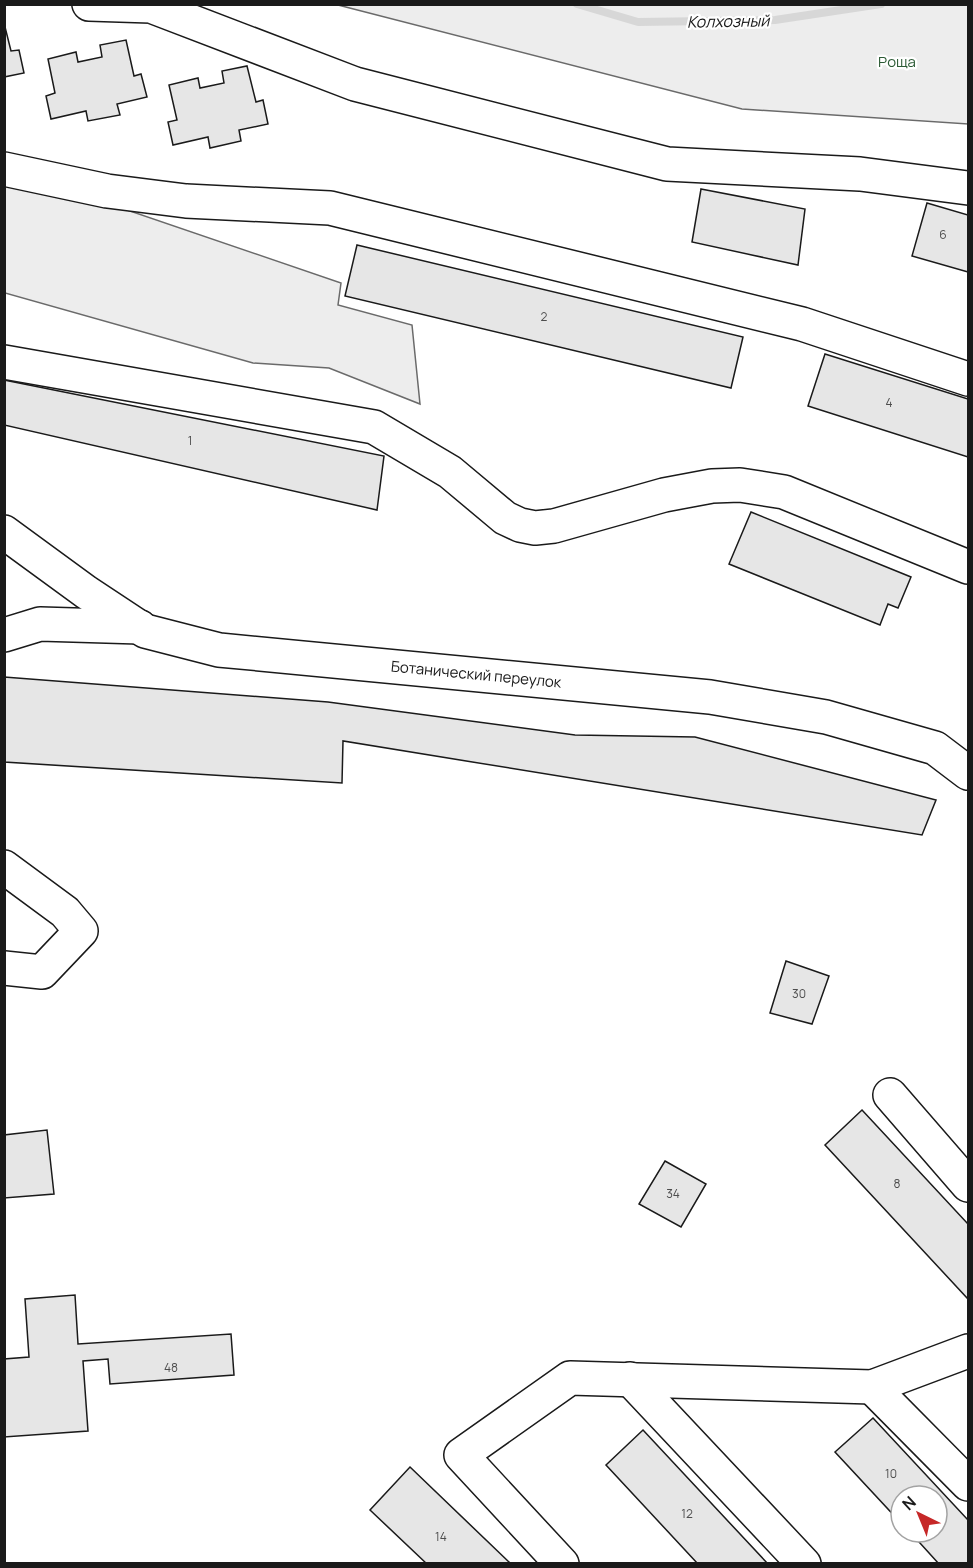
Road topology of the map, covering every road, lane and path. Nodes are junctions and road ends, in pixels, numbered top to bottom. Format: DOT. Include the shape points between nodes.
graph roads {
  1 [pos="89,4"];
  2 [pos="4,169"];
  3 [pos="969,188"];
  4 [pos="4,362"];
  5 [pos="969,379"];
  6 [pos="4,532"];
  7 [pos="969,567"];
  8 [pos="140,627"];
  9 [pos="4,635"];
  10 [pos="969,773"];
  11 [pos="4,867"];
  12 [pos="4,968"];
  13 [pos="890,1095"];
  14 [pos="969,1185"];
  15 [pos="969,1351"];
  16 [pos="630,1379"];
  17 [pos="872,1387"];
  18 [pos="969,1484"];
  19 [pos="562,1563"];
  20 [pos="804,1563"];
  1 -- 3 [label="street" via="152,6 355,84 667,164 860,174"];
  2 -- 5 [label="street" via="186,201 330,208 802,324"];
  4 -- 7 [label="street" via="374,427 450,472 520,525 554,526 664,495 740,484 784,492"];
  6 -- 8 [label="street, Ботанический переулок"];
  8 -- 9 [label="street" via="40,624"];
  8 -- 10 [label="street, Ботанический переулок" via="219,650 710,697 826,717 935,748"];
  11 -- 12 [label="street" via="65,912 81,931 42,972"];
  13 -- 14 [label="street"];
  15 -- 17 [label="street"];
  16 -- 17 [label="street"];
  16 -- 19 [label="street" via="570,1378 460,1455"];
  16 -- 20 [label="street"];
  17 -- 18 [label="street"];
}
